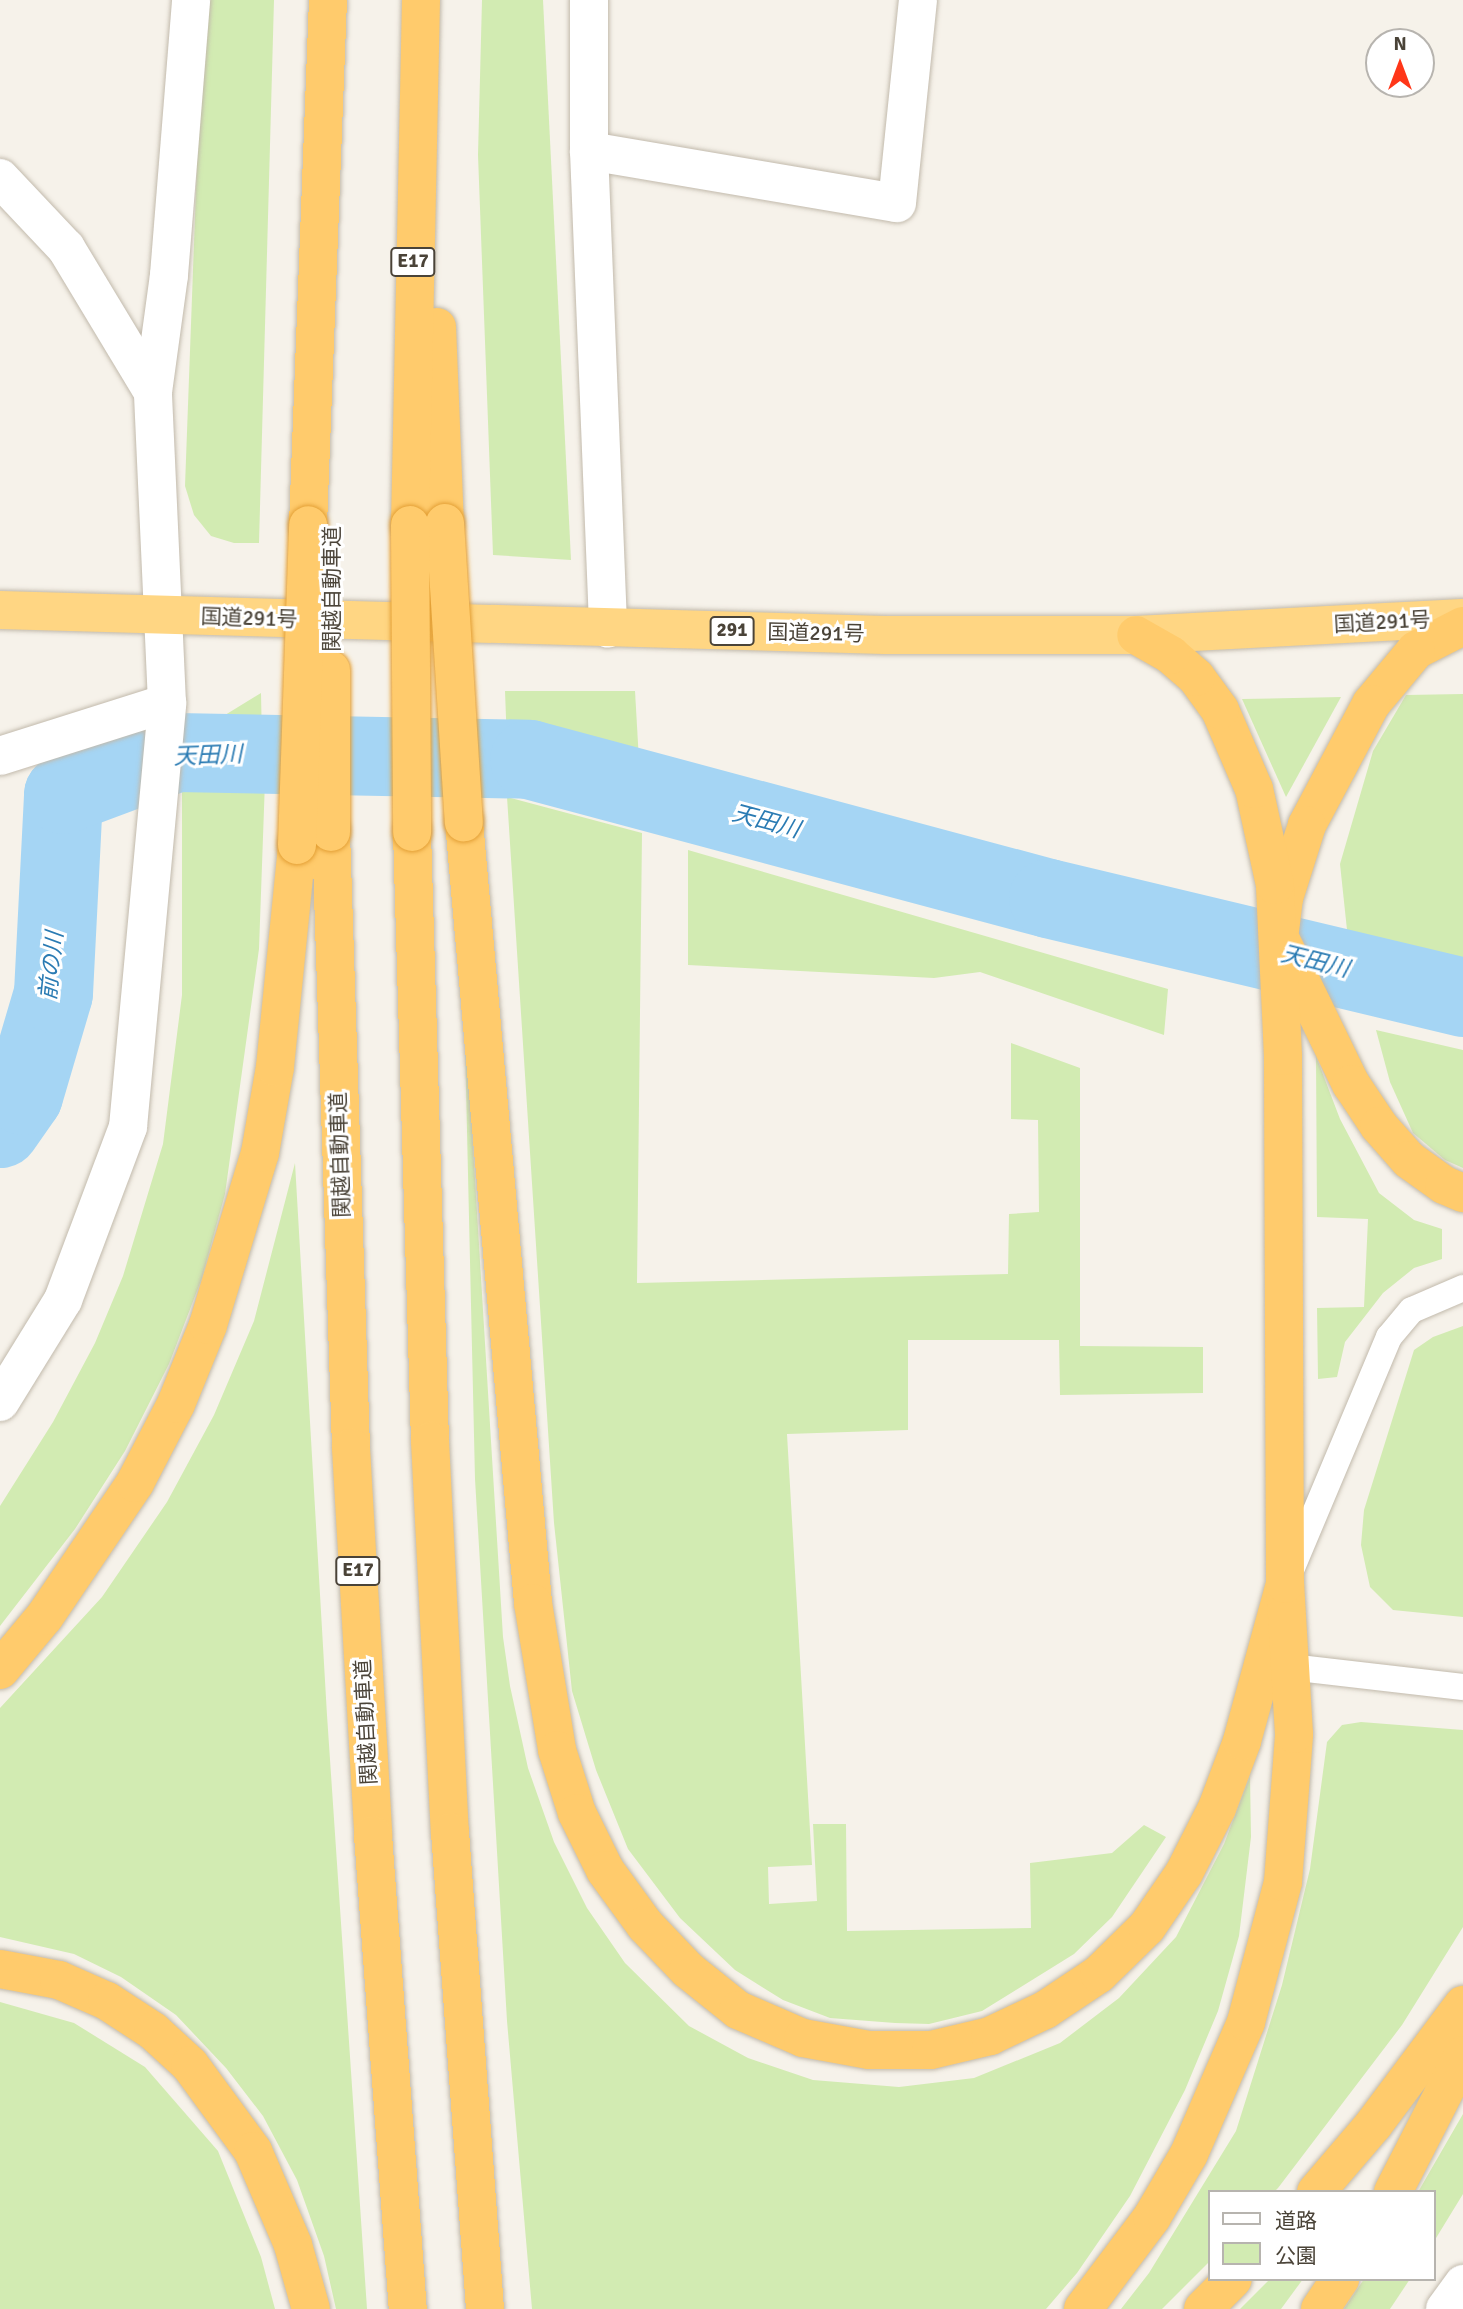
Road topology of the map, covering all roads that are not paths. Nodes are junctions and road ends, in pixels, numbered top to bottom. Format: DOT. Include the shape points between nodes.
graph roads {
  1 [pos="191,0"];
  2 [pos="328,0"];
  3 [pos="341,0"];
  4 [pos="421,0"];
  5 [pos="429,0"];
  6 [pos="589,0"];
  7 [pos="918,0"];
  8 [pos="589,150"];
  9 [pos="0,178"];
  10 [pos="153,392"];
  11 [pos="427,524"];
  12 [pos="320,525"];
  13 [pos="0,610"];
  14 [pos="160,615"];
  15 [pos="1463,618"];
  16 [pos="1463,626"];
  17 [pos="608,629"];
  18 [pos="1136,635"];
  19 [pos="167,703"];
  20 [pos="0,756"];
  21 [pos="314,839"];
  22 [pos="1279,936"];
  23 [pos="1463,1193"];
  24 [pos="1463,1288"];
  25 [pos="0,1402"];
  26 [pos="1285,1584"];
  27 [pos="1290,1667"];
  28 [pos="0,1670"];
  29 [pos="1463,1687"];
  30 [pos="0,1969"];
  31 [pos="1463,2005"];
  32 [pos="1463,2055"];
  33 [pos="1318,2190"];
  34 [pos="1394,2190"];
  35 [pos="1231,2281"];
  36 [pos="1339,2281"];
  37 [pos="1463,2284"];
  38 [pos="311,2309"];
  39 [pos="408,2309"];
  40 [pos="485,2309"];
  41 [pos="1083,2309"];
  42 [pos="1203,2309"];
  43 [pos="1320,2309"];
  44 [pos="1445,2309"];
  1 -- 10 [label="street" via="169,275"];
  2 -- 12 [label="highway"];
  3 -- 12 [label="highway, 関越自動車道"];
  4 -- 11 [label="highway, E17"];
  5 -- 11 [label="highway"];
  6 -- 8 [label="street"];
  7 -- 8 [label="street" via="897,203"];
  8 -- 17 [label="street"];
  9 -- 10 [label="street" via="66,248"];
  10 -- 14 [label="street"];
  11 -- 26 [label="highway, bridge" via="464,822 533,1603 557,1750 577,1813 605,1870 645,1925 688,1970 738,2010 803,2038 869,2050 931,2050 990,2036 1045,2010 1099,1974 1147,1927 1184,1873 1217,1808 1242,1741"];
  11 -- 40 [label="highway, bridge" via="412,832 430,1441 450,1832"];
  12 -- 21 [label="highway, 関越自動車道, bridge"];
  13 -- 14 [label="highway, 国道291号 / 291"];
  14 -- 17 [label="highway, 国道291号 / 291"];
  14 -- 19 [label="street"];
  15 -- 18 [label="highway, 国道291号 / 291"];
  16 -- 22 [label="highway" via="1416,650 1371,704 1307,825 1284,898"];
  17 -- 18 [label="highway, 国道291号 / 291"];
  18 -- 22 [label="highway" via="1171,655 1196,677 1238,746 1267,834"];
  19 -- 20 [label="street"];
  19 -- 25 [label="street" via="128,1126 63,1300"];
  21 -- 28 [label="highway" via="260,1153 208,1325 176,1404 135,1483 45,1616"];
  21 -- 39 [label="highway, 関越自動車道 / E17" via="374,1849"];
  22 -- 23 [label="highway" via="1351,1084 1379,1126 1409,1160"];
  22 -- 26 [label="highway"];
  24 -- 26 [label="lane" via="1412,1310 1389,1337"];
  26 -- 27 [label="highway"];
  27 -- 29 [label="lane"];
  27 -- 41 [label="highway" via="1294,1734 1283,1882 1246,2022 1189,2154 1152,2217"];
  30 -- 38 [label="highway" via="59,1980 107,2001 153,2031 190,2065 226,2108 258,2162 293,2245"];
  31 -- 33 [label="highway" via="1374,2124"];
  32 -- 34 [label="highway"];
  35 -- 42 [label="highway"];
  36 -- 43 [label="highway"];
  37 -- 44 [label="street"];
}
